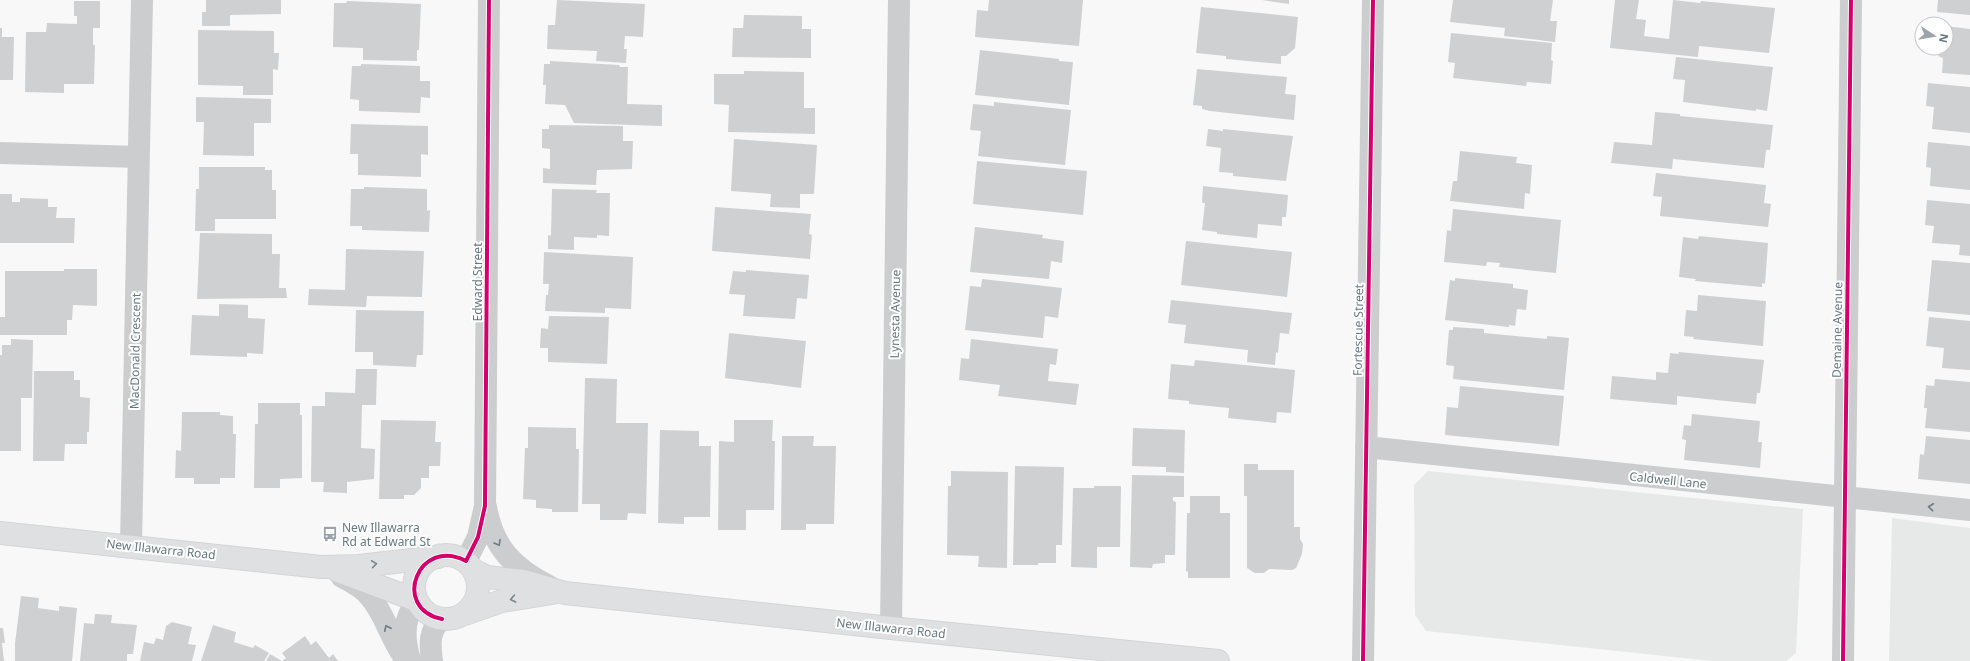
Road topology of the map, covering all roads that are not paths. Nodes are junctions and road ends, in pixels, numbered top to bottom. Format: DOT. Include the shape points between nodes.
graph roads {
  1 [pos="142,0"];
  2 [pos="489,0"];
  3 [pos="899,0"];
  4 [pos="1373,0"];
  5 [pos="1851,0"];
  6 [pos="0,153"];
  7 [pos="139,157"];
  8 [pos="1366,447"];
  9 [pos="1846,498"];
  10 [pos="485,506"];
  11 [pos="1970,510"];
  12 [pos="0,533"];
  13 [pos="131,546"];
  14 [pos="438,556"];
  15 [pos="471,566"];
  16 [pos="322,567"];
  17 [pos="565,593"];
  18 [pos="417,601"];
  19 [pos="451,618"];
  20 [pos="891,628"];
  21 [pos="407,661"];
  22 [pos="411,661"];
  23 [pos="432,661"];
  24 [pos="1218,661"];
  25 [pos="1363,661"];
  26 [pos="1843,661"];
  1 -- 7 [label="street, MacDonald Crescent"];
  2 -- 10 [label="street, Edward Street"];
  3 -- 20 [label="street, Lynesta Avenue"];
  4 -- 8 [label="street, Fortescue Street"];
  5 -- 9 [label="street, Demaine Avenue"];
  6 -- 7 [label="street"];
  7 -- 13 [label="street, MacDonald Crescent"];
  8 -- 9 [label="street, Caldwell Lane"];
  8 -- 25 [label="street, Fortescue Street"];
  11 -- 9 [label="street, Caldwell Lane, one-way"];
  9 -- 26 [label="street, Demaine Avenue"];
  10 -- 15 [label="street, Edward Street"];
  10 -- 17 [label="street, one-way" via="496,541 510,559 532,577"];
  12 -- 13 [label="main road, New Illawarra Road"];
  13 -- 16 [label="main road, New Illawarra Road"];
  14 -- 15 [label="main road" via="457,556"];
  16 -- 14 [label="main road, New Illawarra Road, one-way" via="359,566"];
  14 -- 18 [label="main road" via="428,561 418,574 414,587"];
  15 -- 17 [label="main road, New Illawarra Road" via="487,577 524,581"];
  15 -- 19 [label="main road" via="479,581 476,598 469,608"];
  16 -- 18 [label="main road, New Illawarra Road"];
  21 -- 16 [label="street, one-way" via="369,596 347,580"];
  17 -- 19 [label="main road, New Illawarra Road, one-way" via="548,593 502,601"];
  17 -- 20 [label="main road, New Illawarra Road"];
  18 -- 19 [label="main road" via="426,613"];
  18 -- 22 [label="street" via="406,622 406,639"];
  19 -- 23 [label="street" via="434,626 431,635"];
  20 -- 24 [label="main road, New Illawarra Road"];
}
